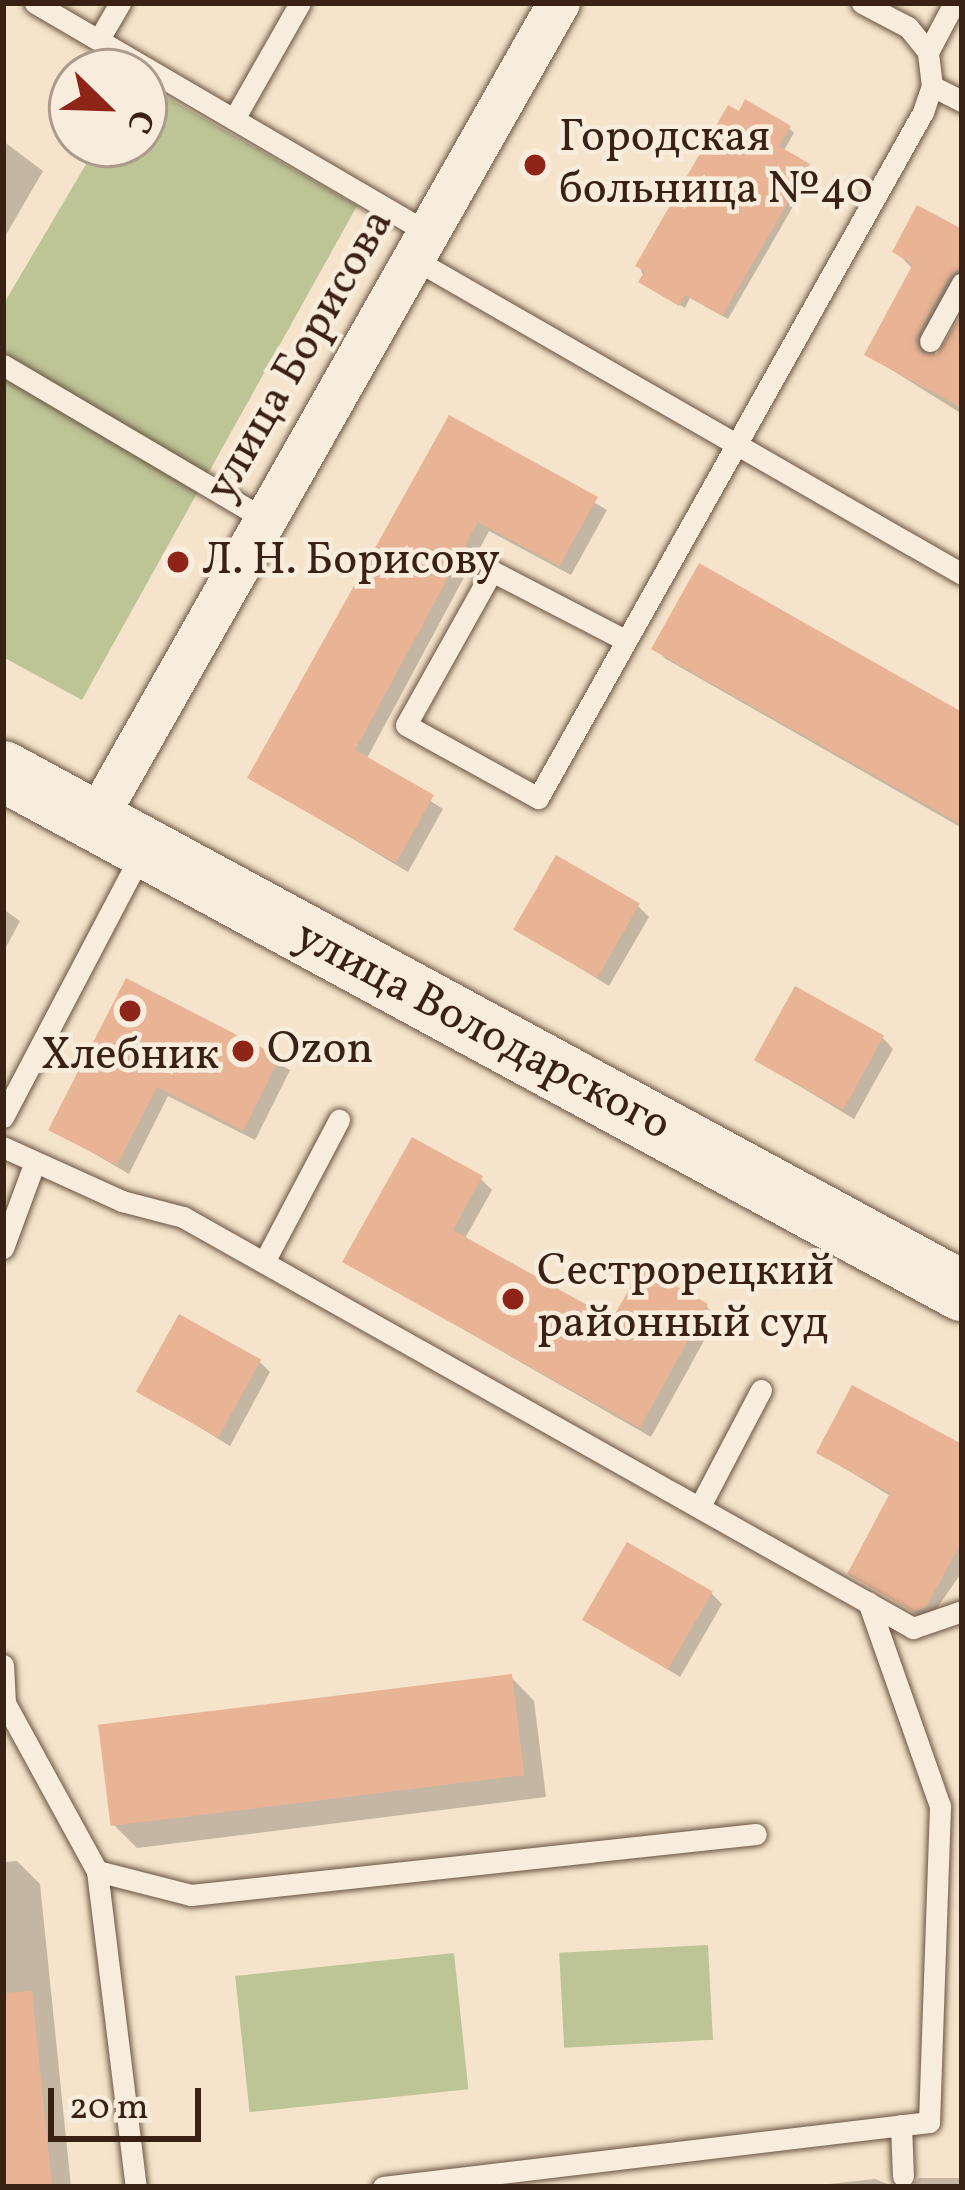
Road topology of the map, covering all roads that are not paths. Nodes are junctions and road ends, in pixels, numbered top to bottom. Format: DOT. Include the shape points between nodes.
graph roads {
  1 [pos="34,3"];
  2 [pos="120,3"];
  3 [pos="300,3"];
  4 [pos="559,3"];
  5 [pos="862,3"];
  6 [pos="954,3"];
  7 [pos="99,39"];
  8 [pos="928,52"];
  9 [pos="932,86"];
  10 [pos="962,101"];
  11 [pos="234,119"];
  12 [pos="422,246"];
  13 [pos="962,283"];
  14 [pos="930,341"];
  15 [pos="3,364"];
  16 [pos="736,444"];
  17 [pos="266,520"];
  18 [pos="962,574"];
  19 [pos="623,639"];
  20 [pos="3,771"];
  21 [pos="120,835"];
  22 [pos="3,1118"];
  23 [pos="339,1120"];
  24 [pos="3,1148"];
  25 [pos="34,1164"];
  26 [pos="3,1248"];
  27 [pos="264,1262"];
  28 [pos="962,1291"];
  29 [pos="760,1390"];
  30 [pos="700,1506"];
  31 [pos="868,1602"];
  32 [pos="962,1611"];
  33 [pos="3,1665"];
  34 [pos="756,1834"];
  35 [pos="97,1870"];
  36 [pos="901,2125"];
  37 [pos="903,2176"];
  38 [pos="136,2187"];
  39 [pos="383,2187"];
  1 -- 7 [label="lane"];
  2 -- 7 [label="lane"];
  3 -- 11 [label="lane"];
  4 -- 12 [label="street, улица Борисова"];
  5 -- 8 [label="lane" via="908,27"];
  6 -- 8 [label="lane"];
  7 -- 11 [label="lane"];
  8 -- 9 [label="lane"];
  9 -- 10 [label="lane"];
  9 -- 16 [label="lane"];
  11 -- 12 [label="lane"];
  12 -- 16 [label="lane"];
  12 -- 17 [label="street, улица Борисова"];
  13 -- 14 [label="lane"];
  15 -- 17 [label="lane"];
  16 -- 18 [label="lane"];
  16 -- 19 [label="lane"];
  17 -- 21 [label="street, улица Борисова"];
  19 -- 19 [label="lane" via="538,798 406,725 492,571"];
  20 -- 21 [label="main road, улица Володарского"];
  21 -- 22 [label="lane"];
  21 -- 28 [label="main road, улица Володарского"];
  23 -- 27 [label="lane"];
  24 -- 25 [label="lane"];
  25 -- 26 [label="lane"];
  25 -- 27 [label="lane" via="183,1217"];
  27 -- 30 [label="lane"];
  29 -- 30 [label="lane"];
  30 -- 31 [label="lane"];
  31 -- 32 [label="lane" via="913,1628"];
  31 -- 36 [label="lane" via="940,1806 928,2122"];
  33 -- 35 [label="lane" via="5,1703"];
  34 -- 35 [label="lane" via="191,1894"];
  35 -- 38 [label="lane"];
  36 -- 37 [label="lane"];
  36 -- 39 [label="lane"];
}
